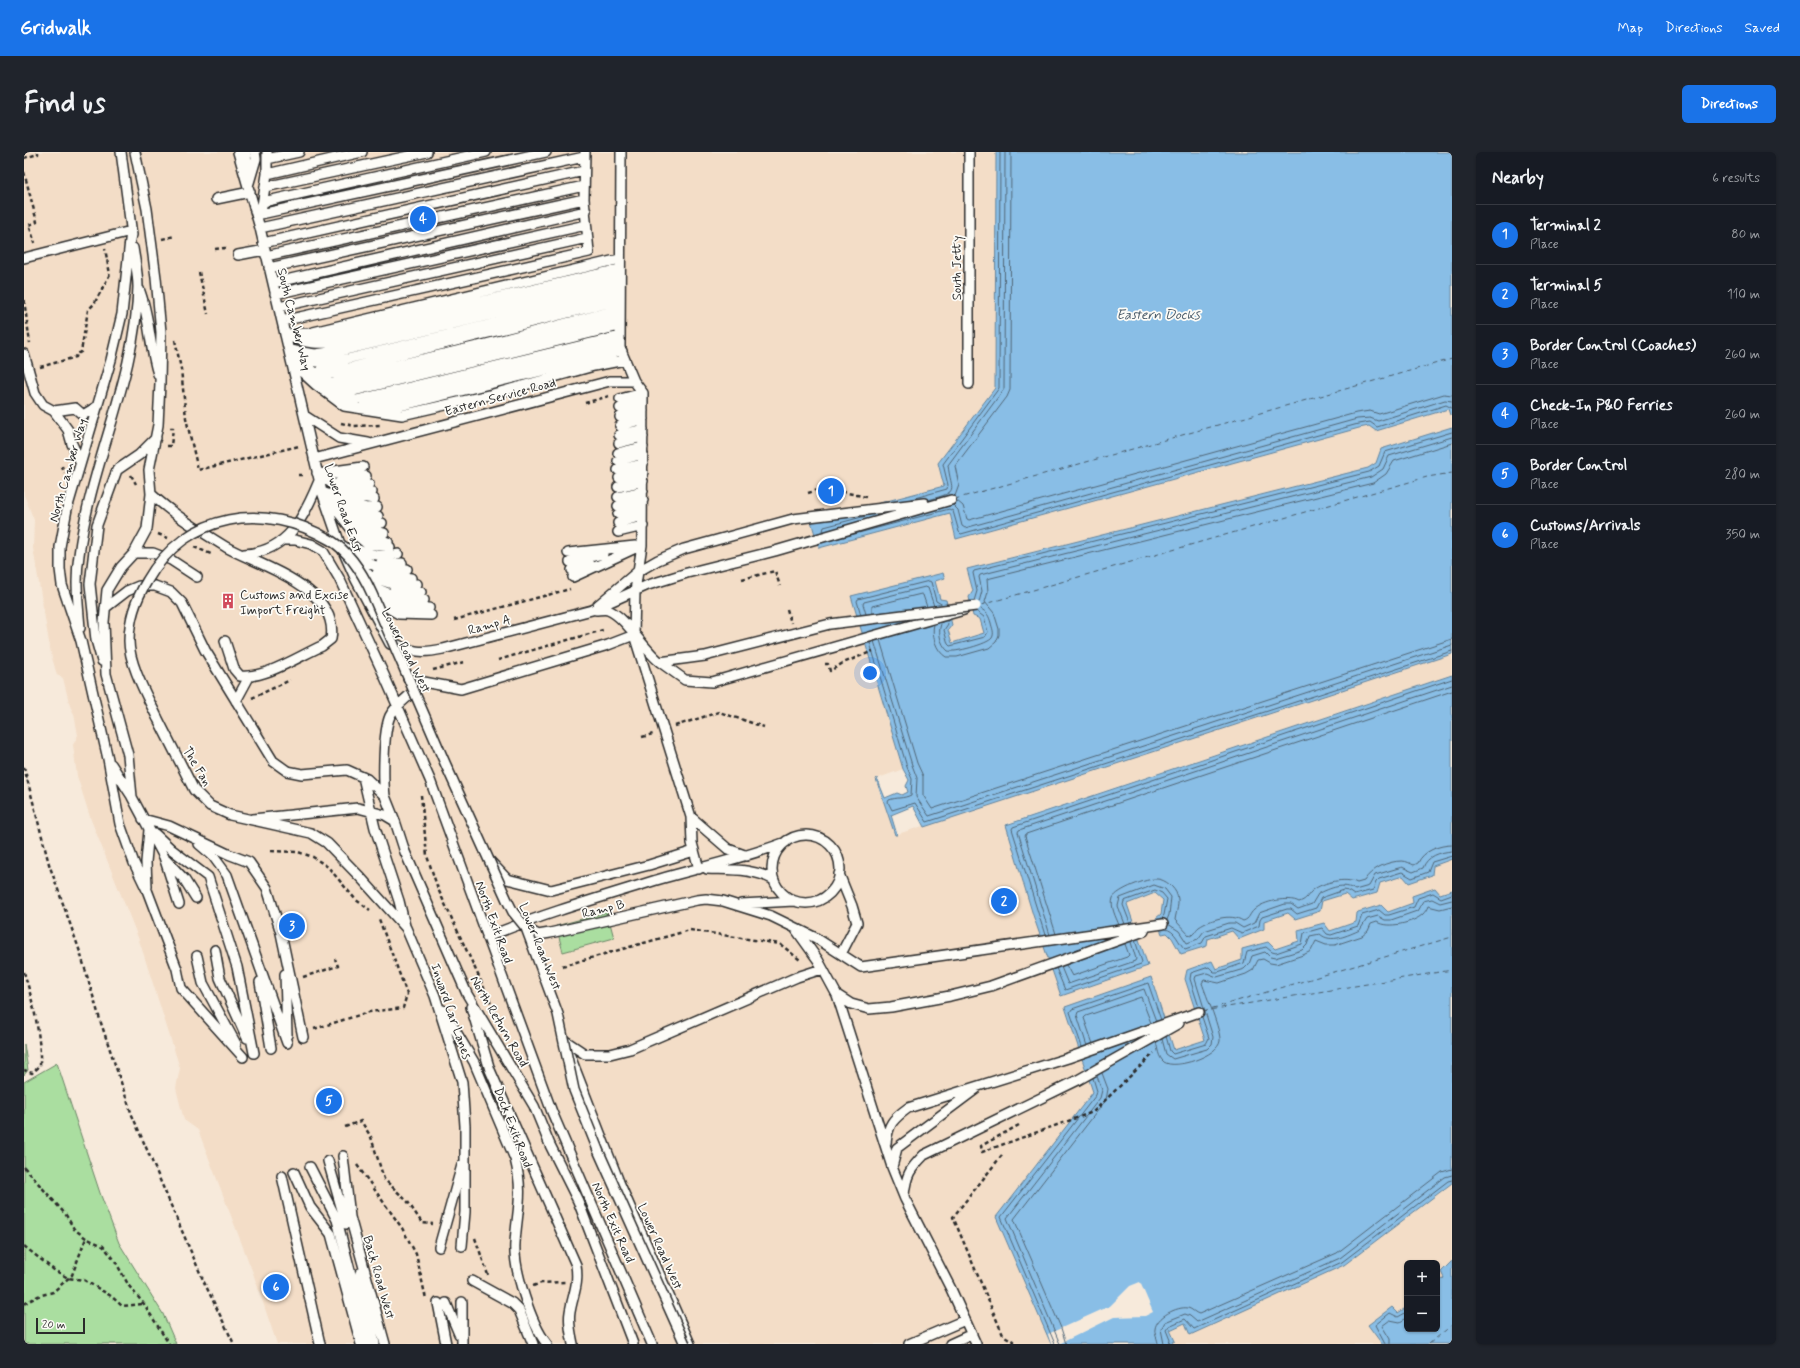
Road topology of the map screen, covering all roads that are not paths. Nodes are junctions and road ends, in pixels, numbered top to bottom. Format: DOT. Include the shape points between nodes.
graph roads {
  1 [pos="121,152"];
  2 [pos="135,152"];
  3 [pos="238,152"];
  4 [pos="246,152"];
  5 [pos="255,152"];
  6 [pos="299,152"];
  7 [pos="362,152"];
  8 [pos="427,152"];
  9 [pos="486,152"];
  10 [pos="546,152"];
  11 [pos="621,152"];
  12 [pos="969,152"];
  13 [pos="585,155"];
  14 [pos="267,156"];
  15 [pos="584,171"];
  16 [pos="266,174"];
  17 [pos="584,186"];
  18 [pos="265,188"];
  19 [pos="249,189"];
  20 [pos="216,199"];
  21 [pos="584,199"];
  22 [pos="263,202"];
  23 [pos="586,211"];
  24 [pos="261,214"];
  25 [pos="586,226"];
  26 [pos="260,228"];
  27 [pos="131,231"];
  28 [pos="588,238"];
  29 [pos="265,249"];
  30 [pos="238,255"];
  31 [pos="24,258"];
  32 [pos="620,259"];
  33 [pos="269,268"];
  34 [pos="273,283"];
  35 [pos="138,285"];
  36 [pos="275,294"];
  37 [pos="620,297"];
  38 [pos="279,307"];
  39 [pos="282,321"];
  40 [pos="285,334"];
  41 [pos="621,343"];
  42 [pos="290,356"];
  43 [pos="25,357"];
  44 [pos="625,360"];
  45 [pos="306,372"];
  46 [pos="634,381"];
  47 [pos="160,383"];
  48 [pos="969,384"];
  49 [pos="316,385"];
  50 [pos="325,392"];
  51 [pos="98,406"];
  52 [pos="643,406"];
  53 [pos="358,408"];
  54 [pos="54,411"];
  55 [pos="379,412"];
  56 [pos="304,416"];
  57 [pos="619,418"];
  58 [pos="156,438"];
  59 [pos="373,444"];
  60 [pos="643,455"];
  61 [pos="314,459"];
  62 [pos="80,461"];
  63 [pos="318,477"];
  64 [pos="618,488"];
  65 [pos="322,492"];
  66 [pos="151,494"];
  67 [pos="373,495"];
  68 [pos="642,504"];
  69 [pos="643,526"];
  70 [pos="618,532"];
  71 [pos="384,533"];
  72 [pos="283,540"];
  73 [pos="340,544"];
  74 [pos="389,544"];
  75 [pos="642,545"];
  76 [pos="134,553"];
  77 [pos="243,554"];
  78 [pos="350,566"];
  79 [pos="637,572"];
  80 [pos="197,578"];
  81 [pos="356,580"];
  82 [pos="416,585"];
  83 [pos="635,591"];
  84 [pos="105,608"];
  85 [pos="592,610"];
  86 [pos="634,636"];
  87 [pos="81,641"];
  88 [pos="225,641"];
  89 [pos="393,642"];
  90 [pos="660,662"];
  91 [pos="106,674"];
  92 [pos="249,677"];
  93 [pos="408,679"];
  94 [pos="414,691"];
  95 [pos="237,703"];
  96 [pos="398,707"];
  97 [pos="108,759"];
  98 [pos="363,777"];
  99 [pos="385,796"];
  100 [pos="132,797"];
  101 [pos="372,812"];
  102 [pos="692,817"];
  103 [pos="143,819"];
  104 [pos="253,819"];
  105 [pos="395,821"];
  106 [pos="149,829"];
  107 [pos="192,837"];
  108 [pos="786,842"];
  109 [pos="694,851"];
  110 [pos="484,856"];
  111 [pos="747,856"];
  112 [pos="164,858"];
  113 [pos="699,869"];
  114 [pos="840,874"];
  115 [pos="774,880"];
  116 [pos="147,890"];
  117 [pos="196,898"];
  118 [pos="794,901"];
  119 [pos="179,904"];
  120 [pos="733,904"];
  121 [pos="523,926"];
  122 [pos="794,927"];
  123 [pos="406,928"];
  124 [pos="487,937"];
  125 [pos="215,950"];
  126 [pos="285,951"];
  127 [pos="841,954"];
  128 [pos="197,956"];
  129 [pos="257,958"];
  130 [pos="822,968"];
  131 [pos="467,994"];
  132 [pos="837,995"];
  133 [pos="435,996"];
  134 [pos="303,1035"];
  135 [pos="564,1040"];
  136 [pos="271,1048"];
  137 [pos="982,1085"];
  138 [pos="886,1150"];
  139 [pos="343,1156"];
  140 [pos="465,1156"];
  141 [pos="328,1161"];
  142 [pos="310,1167"];
  143 [pos="892,1167"];
  144 [pos="294,1172"];
  145 [pos="282,1176"];
  146 [pos="904,1196"];
  147 [pos="462,1246"];
  148 [pos="439,1247"];
  149 [pos="610,1281"];
  150 [pos="472,1282"];
  151 [pos="462,1302"];
  152 [pos="965,1320"];
  153 [pos="972,1334"];
  154 [pos="462,1341"];
  155 [pos="546,1343"];
  156 [pos="320,1344"];
  157 [pos="361,1344"];
  158 [pos="369,1344"];
  159 [pos="376,1344"];
  160 [pos="385,1344"];
  161 [pos="446,1344"];
  162 [pos="533,1344"];
  163 [pos="573,1344"];
  164 [pos="633,1344"];
  165 [pos="640,1344"];
  166 [pos="652,1344"];
  167 [pos="685,1344"];
  168 [pos="690,1344"];
  169 [pos="909,1344"];
  170 [pos="950,1344"];
  171 [pos="976,1344"];
  1 -- 27 [label="lane, North Camber Way"];
  2 -- 47 [label="lane, North Camber Way" via="147,209 156,278 161,332"];
  3 -- 19 [label="lane, South Camber Way"];
  4 -- 19 [label="lane, South Camber Way"];
  5 -- 19 [label="lane" via="256,159"];
  6 -- 14 [label="lane"];
  7 -- 16 [label="lane"];
  8 -- 18 [label="lane"];
  9 -- 22 [label="lane"];
  10 -- 24 [label="lane"];
  11 -- 32 [label="lane"];
  12 -- 48 [label="lane, South Jetty"];
  13 -- 15 [label="lane"];
  13 -- 26 [label="lane"];
  14 -- 16 [label="lane"];
  15 -- 17 [label="lane"];
  15 -- 29 [label="lane"];
  16 -- 18 [label="lane"];
  17 -- 21 [label="lane"];
  17 -- 29 [label="lane"];
  18 -- 22 [label="lane"];
  19 -- 20 [label="lane"];
  19 -- 26 [label="lane, South Camber Way"];
  21 -- 23 [label="lane"];
  21 -- 33 [label="lane"];
  22 -- 24 [label="lane"];
  23 -- 25 [label="lane"];
  23 -- 34 [label="lane"];
  24 -- 26 [label="lane"];
  25 -- 28 [label="lane"];
  25 -- 36 [label="lane"];
  26 -- 29 [label="lane, South Camber Way"];
  27 -- 31 [label="lane"];
  27 -- 35 [label="lane, North Camber Way"];
  27 -- 51 [label="lane, North Camber Way" via="122,314"];
  28 -- 38 [label="lane"];
  28 -- 39 [label="lane" via="589,252"];
  29 -- 30 [label="lane"];
  29 -- 33 [label="lane, South Camber Way"];
  32 -- 37 [label="lane"];
  32 -- 40 [label="lane" via="309,333"];
  33 -- 34 [label="lane, South Camber Way"];
  34 -- 36 [label="lane, South Camber Way"];
  35 -- 47 [label="lane, North Camber Way" via="146,306 153,356"];
  35 -- 87 [label="lane, North Camber Way" via="131,348 83,530 76,582"];
  36 -- 38 [label="lane, South Camber Way"];
  37 -- 40 [label="lane" via="306,338"];
  37 -- 41 [label="lane"];
  37 -- 42 [label="lane" via="345,350"];
  37 -- 45 [label="lane" via="348,368"];
  37 -- 45 [label="lane" via="352,384 330,383"];
  37 -- 49 [label="lane" via="354,391 333,390"];
  38 -- 39 [label="lane, South Camber Way"];
  39 -- 40 [label="lane, South Camber Way"];
  40 -- 42 [label="lane, South Camber Way"];
  41 -- 44 [label="lane"];
  41 -- 50 [label="lane" via="569,347 356,400"];
  41 -- 53 [label="lane"];
  41 -- 55 [label="lane"];
  42 -- 45 [label="lane"];
  42 -- 56 [label="lane, South Camber Way"];
  43 -- 54 [label="lane" via="35,393 43,405"];
  44 -- 46 [label="lane"];
  44 -- 55 [label="lane" via="402,415"];
  45 -- 49 [label="lane"];
  46 -- 52 [label="lane"];
  46 -- 59 [label="lane, Eastern Service Road" via="610,381"];
  47 -- 58 [label="lane, North Camber Way"];
  49 -- 50 [label="lane"];
  50 -- 53 [label="lane" via="344,406"];
  51 -- 54 [label="lane" via="83,415 75,408"];
  51 -- 62 [label="lane, North Camber Way"];
  52 -- 57 [label="lane"];
  52 -- 57 [label="lane"];
  52 -- 60 [label="lane"];
  53 -- 55 [label="lane"];
  54 -- 62 [label="lane" via="68,430"];
  56 -- 59 [label="lane, Eastern Service Road" via="339,438"];
  56 -- 61 [label="lane, South Camber Way"];
  57 -- 60 [label="lane"];
  58 -- 66 [label="lane, North Camber Way" via="149,470"];
  58 -- 91 [label="lane" via="139,455 117,470 97,525 90,584 96,640"];
  59 -- 61 [label="lane, Eastern Service Road"];
  60 -- 64 [label="lane"];
  60 -- 64 [label="lane"];
  60 -- 68 [label="lane"];
  61 -- 63 [label="lane, Lower Road East"];
  62 -- 87 [label="lane, North Camber Way" via="67,509 60,547 60,569 62,585"];
  63 -- 65 [label="lane, Lower Road East"];
  63 -- 67 [label="lane"];
  63 -- 67 [label="lane" via="345,481"];
  63 -- 67 [label="lane" via="348,495"];
  63 -- 72 [label="lane" via="302,519"];
  64 -- 68 [label="lane"];
  64 -- 68 [label="lane"];
  65 -- 67 [label="lane" via="368,515"];
  65 -- 71 [label="lane" via="369,529"];
  65 -- 73 [label="lane, Lower Road East"];
  65 -- 74 [label="lane" via="356,535 367,544"];
  66 -- 76 [label="lane, North Camber Way" via="147,529"];
  66 -- 77 [label="lane" via="186,522 228,548"];
  68 -- 69 [label="lane"];
  69 -- 70 [label="lane"];
  69 -- 75 [label="lane"];
  72 -- 77 [label="lane" via="278,545 254,554"];
  72 -- 96 [label="lane, North Exit Road" via="311,544 323,551 339,578"];
  73 -- 78 [label="lane, Lower Road East"];
  73 -- 82 [label="lane" via="374,567 395,571"];
  73 -- 82 [label="lane" via="388,557"];
  73 -- 82 [label="lane" via="371,577 392,584"];
  75 -- 75 [label="lane" via="570,566"];
  75 -- 79 [label="lane"];
  76 -- 80 [label="lane" via="153,553 171,560"];
  76 -- 84 [label="lane, North Camber Way" via="121,567 107,590"];
  77 -- 92 [label="lane" via="296,580 323,606 333,628 331,640 322,646"];
  78 -- 81 [label="lane, Lower Road West"];
  79 -- 83 [label="lane"];
  79 -- 83 [label="lane" via="684,549 793,519 951,500 775,551 687,573"];
  79 -- 85 [label="lane"];
  81 -- 82 [label="lane" via="373,582 404,593"];
  81 -- 82 [label="lane" via="372,592 401,606"];
  81 -- 93 [label="lane, Lower Road West"];
  83 -- 85 [label="lane"];
  83 -- 86 [label="lane"];
  84 -- 91 [label="lane, North Camber Way"];
  84 -- 95 [label="lane" via="128,591 140,586 155,586 171,592 182,603 205,650"];
  85 -- 86 [label="lane" via="608,610 621,620"];
  85 -- 89 [label="lane, Ramp A" via="425,653 408,650"];
  86 -- 90 [label="lane"];
  86 -- 93 [label="lane" via="461,689"];
  86 -- 102 [label="lane"];
  87 -- 97 [label="lane"];
  88 -- 92 [label="lane" via="234,669 240,676"];
  89 -- 104 [label="lane, The Fan, bridge" via="362,573 331,540 294,524 252,517 214,522 175,544 154,568 137,598 129,642 137,673 156,717 194,790 210,806 230,815"];
  89 -- 121 [label="lane, The Fan, bridge" via="507,900"];
  90 -- 90 [label="lane, bridge" via="705,656 830,624 976,606 712,682 685,680"];
  91 -- 100 [label="lane" via="128,755"];
  92 -- 95 [label="lane"];
  93 -- 94 [label="lane, Lower Road West"];
  94 -- 96 [label="lane"];
  94 -- 110 [label="lane, Lower Road West" via="463,798"];
  95 -- 98 [label="lane" via="273,761 287,771 302,774 347,770"];
  96 -- 99 [label="lane" via="390,715 387,731 383,781"];
  96 -- 124 [label="lane, North Exit Road" via="430,780"];
  97 -- 100 [label="lane"];
  97 -- 116 [label="lane" via="120,824"];
  98 -- 99 [label="lane"];
  98 -- 101 [label="lane"];
  99 -- 105 [label="lane, North Return Road"];
  100 -- 103 [label="lane"];
  101 -- 104 [label="lane" via="358,808"];
  101 -- 105 [label="lane"];
  101 -- 123 [label="lane"];
  102 -- 109 [label="lane"];
  102 -- 111 [label="lane" via="728,849"];
  103 -- 106 [label="lane"];
  103 -- 107 [label="lane" via="169,826"];
  104 -- 123 [label="lane, Inward Car Lanes" via="311,833 327,843"];
  105 -- 131 [label="lane, North Return Road" via="405,852"];
  106 -- 112 [label="lane"];
  106 -- 116 [label="lane"];
  106 -- 125 [label="lane" via="208,877 237,967 254,1053 220,978"];
  107 -- 126 [label="lane" via="250,862 267,888"];
  107 -- 129 [label="lane" via="213,856 227,875"];
  108 -- 111 [label="lane"];
  108 -- 114 [label="lane" via="807,835 818,838 835,852"];
  108 -- 115 [label="lane" via="774,859"];
  109 -- 110 [label="lane" via="550,890 507,879"];
  109 -- 113 [label="lane"];
  110 -- 121 [label="lane, Lower Road West"];
  111 -- 113 [label="lane"];
  112 -- 117 [label="lane" via="184,879"];
  112 -- 119 [label="lane"];
  113 -- 115 [label="lane" via="743,871 766,875"];
  113 -- 121 [label="lane"];
  114 -- 118 [label="lane" via="832,892 824,898 806,903"];
  114 -- 127 [label="lane" via="857,923"];
  115 -- 118 [label="lane" via="778,889"];
  116 -- 128 [label="lane" via="177,969 181,988 243,1057 203,983"];
  118 -- 120 [label="lane"];
  120 -- 121 [label="lane, Ramp B" via="706,899 687,902 550,934 538,935"];
  120 -- 122 [label="lane" via="771,916"];
  121 -- 124 [label="lane"];
  121 -- 135 [label="lane, Lower Road West"];
  121 -- 167 [label="lane, bridge" via="558,1014 574,1090 598,1150"];
  122 -- 127 [label="lane"];
  122 -- 130 [label="lane"];
  123 -- 133 [label="lane, Inward Car Lanes"];
  124 -- 166 [label="lane, North Exit Road" via="552,1112"];
  126 -- 129 [label="lane" via="287,1043"];
  126 -- 134 [label="lane"];
  127 -- 132 [label="lane" via="861,967 1163,924 991,986 950,996 869,1009 851,1004"];
  129 -- 136 [label="lane"];
  130 -- 132 [label="lane"];
  130 -- 135 [label="lane" via="610,1054 585,1054"];
  131 -- 149 [label="lane, North Return Road" via="534,1106 578,1201"];
  131 -- 163 [label="lane" via="490,1070 576,1265 578,1279 570,1313"];
  132 -- 138 [label="lane"];
  133 -- 140 [label="lane, Inward Car Lanes" via="462,1082"];
  133 -- 155 [label="lane, Dock Exit Road" via="474,1062 515,1159 521,1192 514,1244 516,1266 521,1285"];
  135 -- 168 [label="lane, Lower Road West" via="619,1182"];
  137 -- 138 [label="lane" via="908,1108 896,1117 887,1129"];
  137 -- 143 [label="lane" via="897,1148"];
  137 -- 146 [label="lane" via="1199,1012 1078,1080 924,1155 906,1178"];
  138 -- 143 [label="lane"];
  139 -- 160 [label="lane, Back Road West" via="350,1216"];
  140 -- 147 [label="lane, Inward Car Lanes"];
  140 -- 148 [label="lane"];
  141 -- 159 [label="lane" via="362,1281"];
  142 -- 158 [label="lane" via="337,1220"];
  143 -- 146 [label="lane"];
  144 -- 157 [label="lane" via="310,1207 331,1234"];
  145 -- 156 [label="lane"];
  146 -- 152 [label="lane"];
  149 -- 164 [label="lane, North Return Road"];
  149 -- 165 [label="lane"];
  150 -- 162 [label="lane" via="512,1303 519,1310"];
  151 -- 154 [label="lane"];
  152 -- 153 [label="lane"];
  152 -- 169 [label="lane"];
  153 -- 170 [label="lane"];
  153 -- 171 [label="lane"];
  154 -- 161 [label="lane" via="442,1303"];
}
